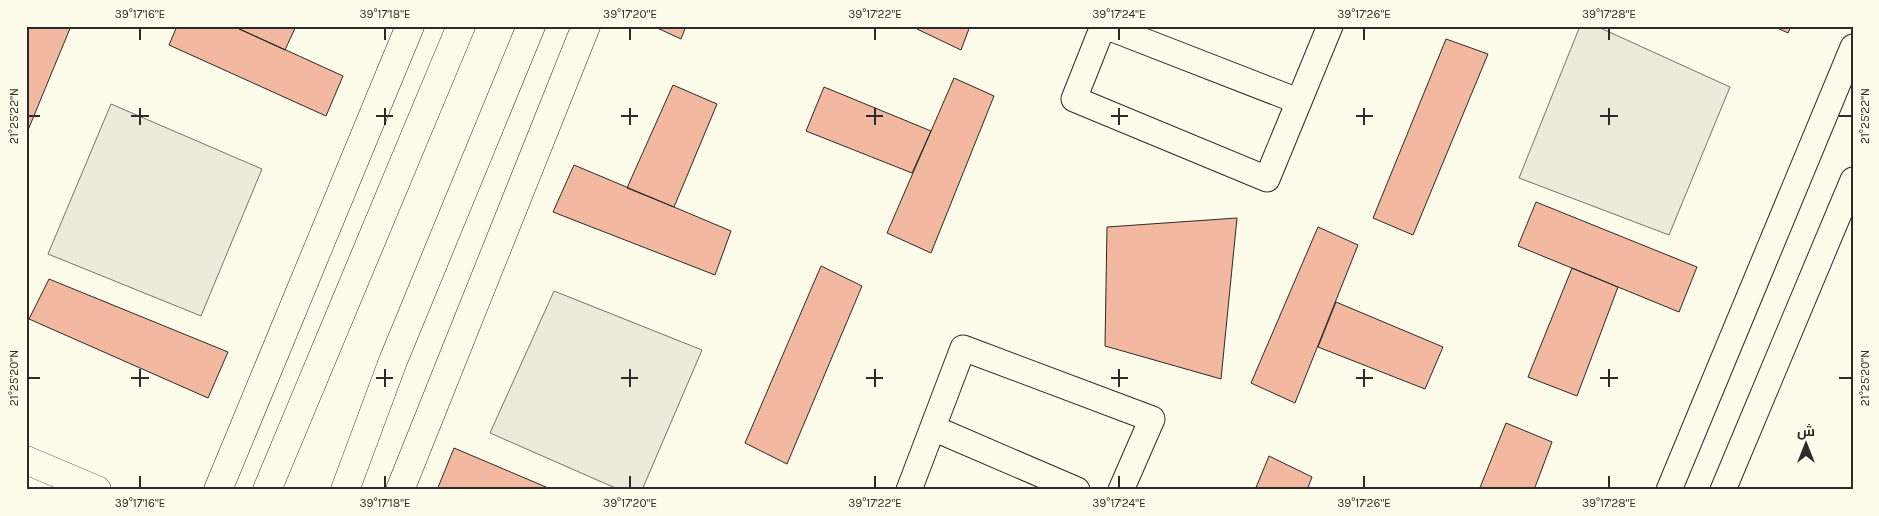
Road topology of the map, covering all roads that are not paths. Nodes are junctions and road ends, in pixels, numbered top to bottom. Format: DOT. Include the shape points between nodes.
graph roads {
  1 [pos="410,26"];
  2 [pos="461,26"];
  3 [pos="531,26"];
  4 [pos="586,26"];
  5 [pos="1104,26"];
  6 [pos="1330,26"];
  7 [pos="1853,47"];
  8 [pos="1298,101"];
  9 [pos="1853,180"];
  10 [pos="933,428"];
  11 [pos="26,460"];
  12 [pos="97,490"];
  13 [pos="218,490"];
  14 [pos="267,490"];
  15 [pos="346,490"];
  16 [pos="400,490"];
  17 [pos="909,490"];
  18 [pos="1076,490"];
  19 [pos="1121,490"];
  20 [pos="1669,490"];
  21 [pos="1723,490"];
  1 -- 13 [label="main road"];
  2 -- 14 [label="main road"];
  3 -- 15 [label="main road" via="397,352"];
  4 -- 16 [label="main road"];
  5 -- 8 [label="street"];
  5 -- 8 [label="street" via="1074,99 1267,180"];
  6 -- 8 [label="street"];
  7 -- 20 [label="street"];
  9 -- 21 [label="street"];
  10 -- 17 [label="street"];
  10 -- 18 [label="street"];
  10 -- 19 [label="street" via="963,348 1152,419"];
  11 -- 12 [label="main road"];
}
